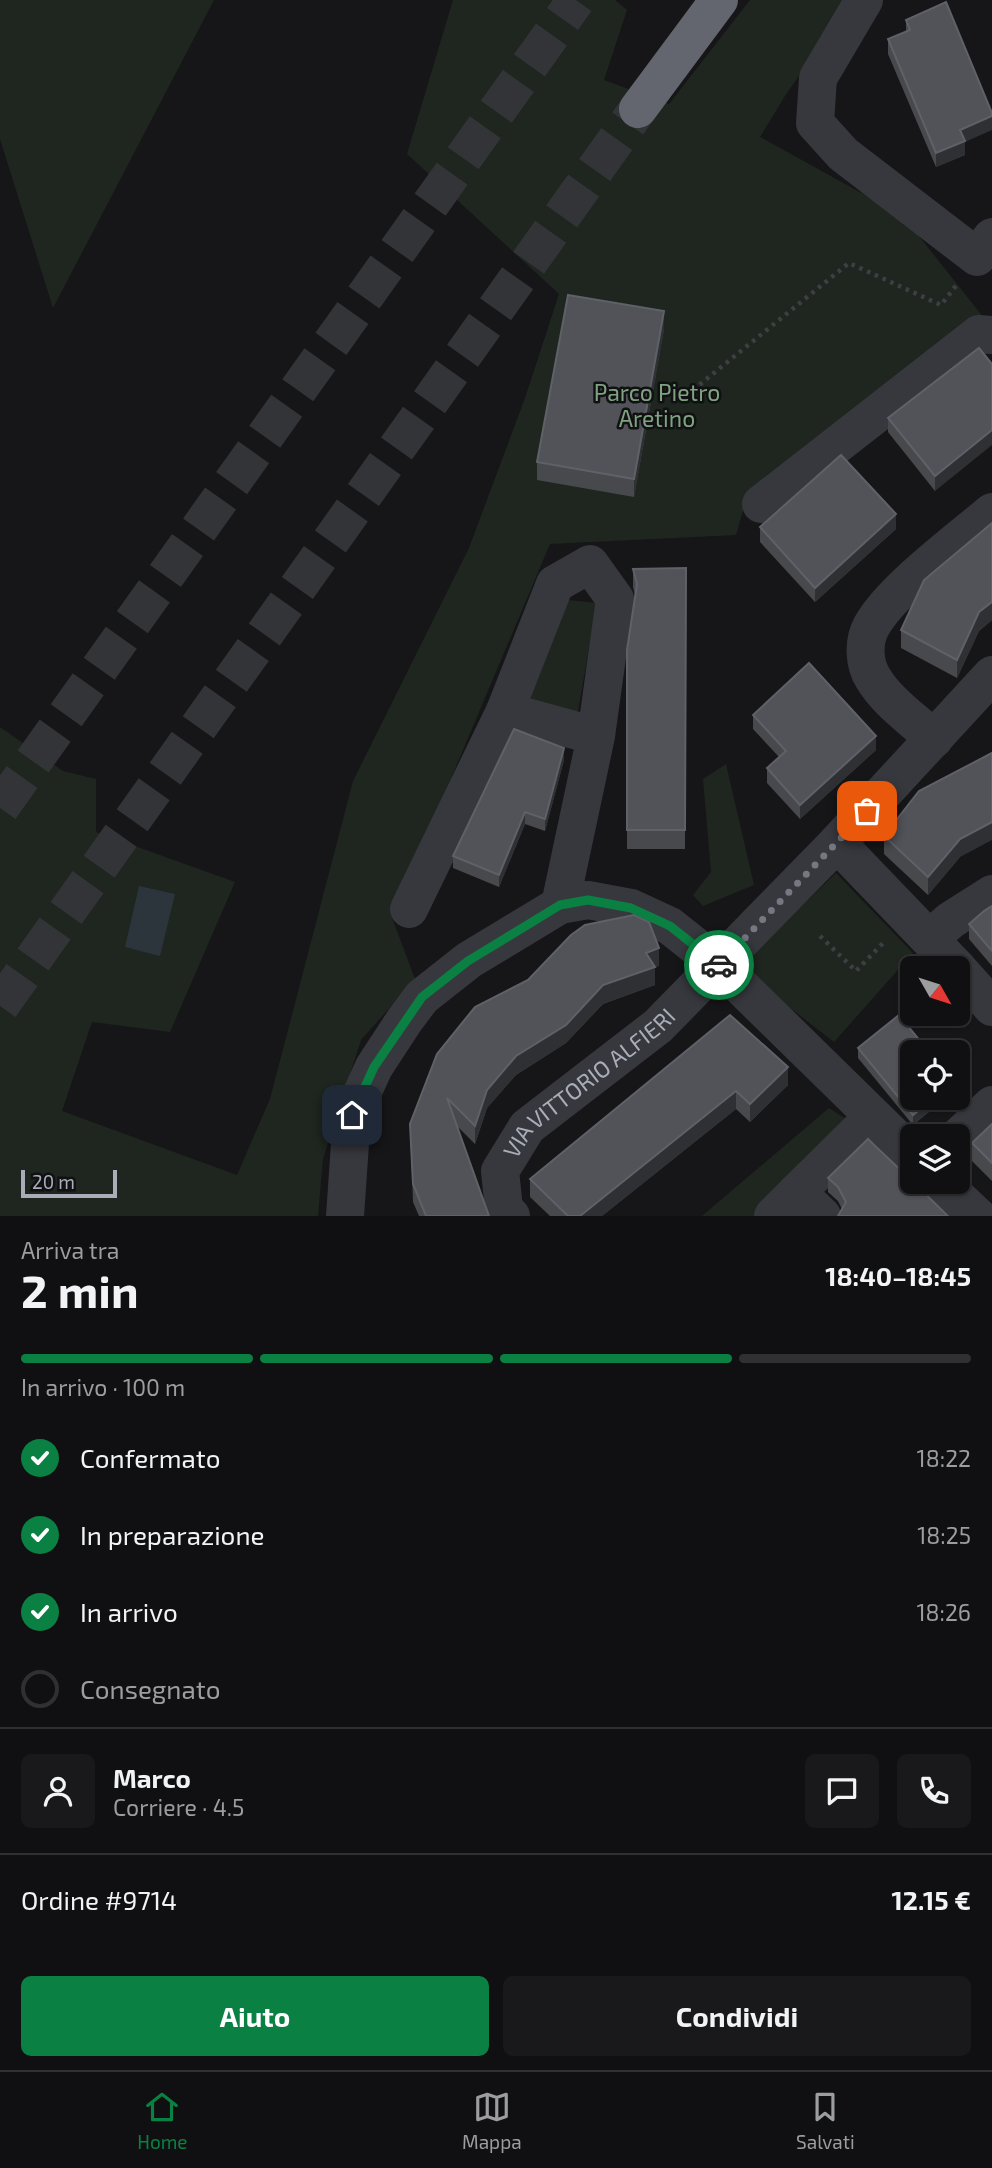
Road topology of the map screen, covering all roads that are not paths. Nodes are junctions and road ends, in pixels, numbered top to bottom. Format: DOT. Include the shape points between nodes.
graph roads {
  1 [pos="864,0"];
  2 [pos="716,6"];
  3 [pos="638,109"];
  4 [pos="985,247"];
  5 [pos="992,335"];
  6 [pos="761,503"];
  7 [pos="992,512"];
  8 [pos="992,675"];
  9 [pos="505,711"];
  10 [pos="596,736"];
  11 [pos="934,739"];
  12 [pos="837,843"];
  13 [pos="992,894"];
  14 [pos="560,905"];
  15 [pos="409,909"];
  16 [pos="930,938"];
  17 [pos="946,956"];
  18 [pos="719,965"];
  19 [pos="970,982"];
  20 [pos="992,1007"];
  21 [pos="992,1105"];
  22 [pos="873,1117"];
  23 [pos="970,1126"];
  24 [pos="900,1143"];
  25 [pos="953,1194"];
  26 [pos="797,1208"];
  27 [pos="345,1216"];
  28 [pos="511,1216"];
  29 [pos="976,1216"];
  1 -- 4 [label="street" via="818,78 815,122 844,155"];
  2 -- 3 [label="highway"];
  5 -- 6 [label="street" via="979,334"];
  7 -- 11 [label="street" via="902,590 871,626 865,645 872,678"];
  8 -- 11 [label="street, VIA VITTORIO ALFIERI"];
  9 -- 10 [label="street"];
  9 -- 10 [label="street" via="555,584 590,564 615,599"];
  9 -- 15 [label="street"];
  10 -- 14 [label="street"];
  11 -- 12 [label="street, VIA VITTORIO ALFIERI"];
  12 -- 16 [label="street"];
  12 -- 18 [label="street, VIA VITTORIO ALFIERI"];
  13 -- 16 [label="street"];
  14 -- 18 [label="street" via="588,900 631,908 670,926"];
  14 -- 27 [label="street" via="468,961 422,997 404,1021 374,1067 352,1115"];
  16 -- 17 [label="street"];
  18 -- 22 [label="street"];
  18 -- 28 [label="street, VIA VITTORIO ALFIERI" via="658,1026 527,1127 500,1171 504,1209"];
  19 -- 20 [label="street"];
  21 -- 23 [label="street"];
  22 -- 24 [label="street"];
  22 -- 26 [label="street"];
  25 -- 29 [label="street"];
}
